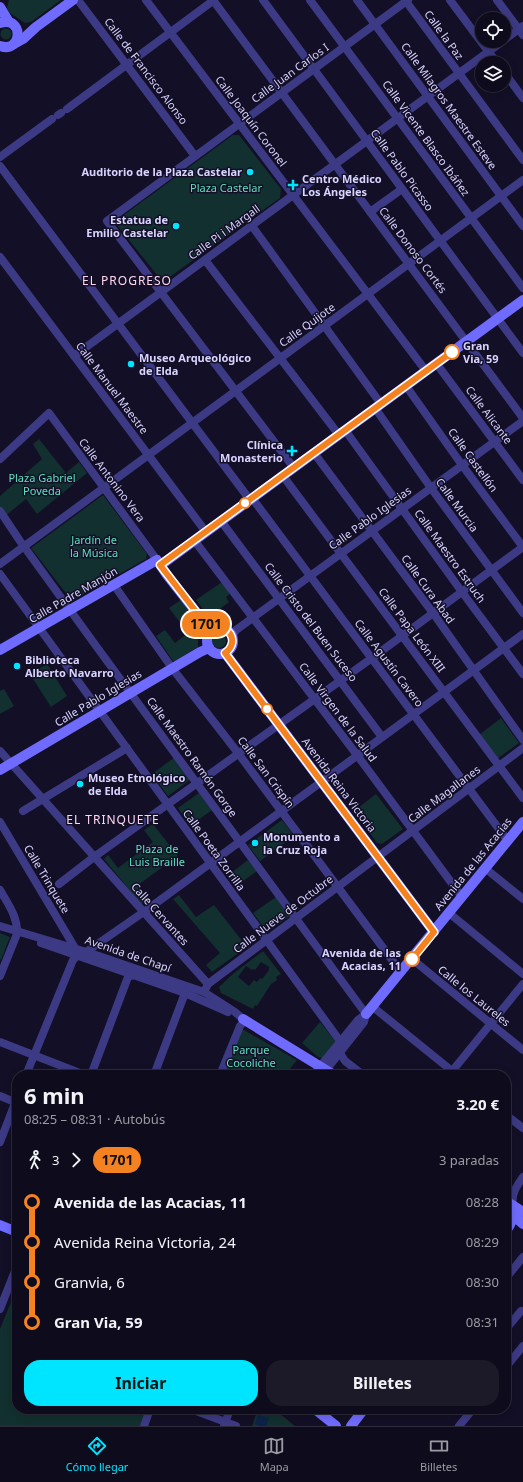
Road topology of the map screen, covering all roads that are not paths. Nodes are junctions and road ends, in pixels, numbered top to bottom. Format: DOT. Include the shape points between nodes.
graph roads {
  1 [pos="1,0"];
  2 [pos="73,0"];
  3 [pos="78,0"];
  4 [pos="146,0"];
  5 [pos="213,0"];
  6 [pos="263,0"];
  7 [pos="310,0"];
  8 [pos="357,0"];
  9 [pos="497,0"];
  10 [pos="406,1"];
  11 [pos="450,1"];
  12 [pos="0,6"];
  13 [pos="8,24"];
  14 [pos="375,24"];
  15 [pos="36,27"];
  16 [pos="522,30"];
  17 [pos="170,32"];
  18 [pos="511,36"];
  19 [pos="7,46"];
  20 [pos="344,46"];
  21 [pos="494,48"];
  22 [pos="489,52"];
  23 [pos="0,54"];
  24 [pos="492,56"];
  25 [pos="127,64"];
  26 [pos="314,69"];
  27 [pos="459,74"];
  28 [pos="511,82"];
  29 [pos="281,92"];
  30 [pos="428,96"];
  31 [pos="523,98"];
  32 [pos="398,118"];
  33 [pos="239,124"];
  34 [pos="367,141"];
  35 [pos="195,156"];
  36 [pos="0,157"];
  37 [pos="523,160"];
  38 [pos="335,164"];
  39 [pos="0,166"];
  40 [pos="523,180"];
  41 [pos="402,189"];
  42 [pos="293,195"];
  43 [pos="501,196"];
  44 [pos="370,212"];
  45 [pos="471,218"];
  46 [pos="252,226"];
  47 [pos="523,226"];
  48 [pos="440,240"];
  49 [pos="0,257"];
  50 [pos="205,260"];
  51 [pos="409,264"];
  52 [pos="523,288"];
  53 [pos="161,292"];
  54 [pos="368,294"];
  55 [pos="523,300"];
  56 [pos="498,319"];
  57 [pos="118,324"];
  58 [pos="324,326"];
  59 [pos="466,342"];
  60 [pos="523,353"];
  61 [pos="74,356"];
  62 [pos="280,358"];
  63 [pos="436,364"];
  64 [pos="426,371"];
  65 [pos="406,386"];
  66 [pos="236,391"];
  67 [pos="378,406"];
  68 [pos="523,418"];
  69 [pos="523,421"];
  70 [pos="192,423"];
  71 [pos="342,433"];
  72 [pos="495,441"];
  73 [pos="314,453"];
  74 [pos="148,455"];
  75 [pos="0,459"];
  76 [pos="462,465"];
  77 [pos="294,468"];
  78 [pos="283,476"];
  79 [pos="523,480"];
  80 [pos="104,488"];
  81 [pos="431,488"];
  82 [pos="251,499"];
  83 [pos="402,509"];
  84 [pos="0,511"];
  85 [pos="221,520"];
  86 [pos="206,532"];
  87 [pos="372,532"];
  88 [pos="194,540"];
  89 [pos="24,547"];
  90 [pos="523,547"];
  91 [pos="342,554"];
  92 [pos="159,562"];
  93 [pos="0,564"];
  94 [pos="492,570"];
  95 [pos="0,574"];
  96 [pos="310,577"];
  97 [pos="114,585"];
  98 [pos="462,592"];
  99 [pos="280,599"];
  100 [pos="70,609"];
  101 [pos="433,613"];
  102 [pos="523,613"];
  103 [pos="253,618"];
  104 [pos="39,627"];
  105 [pos="211,631"];
  106 [pos="523,634"];
  107 [pos="232,636"];
  108 [pos="402,636"];
  109 [pos="209,648"];
  110 [pos="504,648"];
  111 [pos="0,650"];
  112 [pos="225,653"];
  113 [pos="372,658"];
  114 [pos="172,668"];
  115 [pos="474,670"];
  116 [pos="523,674"];
  117 [pos="341,680"];
  118 [pos="444,692"];
  119 [pos="131,693"];
  120 [pos="314,699"];
  121 [pos="100,711"];
  122 [pos="414,714"];
  123 [pos="278,725"];
  124 [pos="382,737"];
  125 [pos="523,740"];
  126 [pos="127,748"];
  127 [pos="523,748"];
  128 [pos="0,751"];
  129 [pos="238,753"];
  130 [pos="357,755"];
  131 [pos="11,764"];
  132 [pos="499,766"];
  133 [pos="0,770"];
  134 [pos="197,782"];
  135 [pos="321,782"];
  136 [pos="470,788"];
  137 [pos="523,798"];
  138 [pos="43,800"];
  139 [pos="167,804"];
  140 [pos="23,811"];
  141 [pos="282,811"];
  142 [pos="0,822"];
  143 [pos="523,823"];
  144 [pos="412,831"];
  145 [pos="508,841"];
  146 [pos="240,842"];
  147 [pos="94,857"];
  148 [pos="378,857"];
  149 [pos="211,863"];
  150 [pos="486,869"];
  151 [pos="59,884"];
  152 [pos="339,886"];
  153 [pos="0,890"];
  154 [pos="462,897"];
  155 [pos="523,900"];
  156 [pos="144,912"];
  157 [pos="449,914"];
  158 [pos="296,918"];
  159 [pos="0,926"];
  160 [pos="17,932"];
  161 [pos="434,932"];
  162 [pos="266,940"];
  163 [pos="102,941"];
  164 [pos="76,952"];
  165 [pos="86,952"];
  166 [pos="412,959"];
  167 [pos="113,961"];
  168 [pos="401,972"];
  169 [pos="523,974"];
  170 [pos="134,975"];
  171 [pos="0,976"];
  172 [pos="208,984"];
  173 [pos="523,984"];
  174 [pos="204,992"];
  175 [pos="185,993"];
  176 [pos="370,1011"];
  177 [pos="244,1019"];
  178 [pos="491,1024"];
  179 [pos="340,1041"];
  180 [pos="0,1042"];
  181 [pos="523,1050"];
  182 [pos="340,1053"];
  183 [pos="34,1056"];
  184 [pos="28,1070"];
  185 [pos="72,1070"];
  186 [pos="93,1070"];
  187 [pos="156,1070"];
  188 [pos="222,1070"];
  189 [pos="322,1070"];
  190 [pos="326,1070"];
  191 [pos="327,1070"];
  192 [pos="356,1070"];
  193 [pos="448,1070"];
  194 [pos="456,1070"];
  195 [pos="0,1096"];
  196 [pos="12,1100"];
  197 [pos="12,1111"];
  198 [pos="511,1119"];
  199 [pos="523,1128"];
  200 [pos="0,1142"];
  201 [pos="523,1177"];
  202 [pos="515,1211"];
  203 [pos="0,1225"];
  204 [pos="523,1229"];
  205 [pos="12,1230"];
  206 [pos="511,1232"];
  207 [pos="523,1257"];
  208 [pos="511,1272"];
  209 [pos="12,1279"];
  210 [pos="0,1309"];
  211 [pos="521,1311"];
  212 [pos="511,1323"];
  213 [pos="523,1346"];
  214 [pos="511,1361"];
  215 [pos="148,1414"];
  216 [pos="202,1414"];
  217 [pos="228,1414"];
  218 [pos="320,1414"];
  219 [pos="468,1414"];
  220 [pos="225,1424"];
  221 [pos="144,1426"];
  222 [pos="236,1426"];
  223 [pos="336,1426"];
  224 [pos="459,1426"];
  1 -- 12 [label="street"];
  2 -- 15 [label="street"];
  3 -- 25 [label="street, Calle de Francisco Alonso"];
  4 -- 17 [label="street, Calle Joaquín Coronel"];
  5 -- 17 [label="street"];
  5 -- 29 [label="street, Calle Donoso Cortés"];
  6 -- 26 [label="street, Calle Pablo Picasso"];
  7 -- 20 [label="street, Calle Vicente Blasco Ibáñez"];
  8 -- 14 [label="street, Calle Milagros Maestre Esteve"];
  9 -- 16 [label="street"];
  10 -- 14 [label="street, Calle Juan Carlos I"];
  10 -- 27 [label="street, Calle la Paz"];
  11 -- 22 [label="street"];
  12 -- 13 [label="street"];
  13 -- 15 [label="street" via="25,28"];
  13 -- 19 [label="street" via="18,36"];
  14 -- 20 [label="street, Calle Juan Carlos I"];
  14 -- 30 [label="street, Calle Milagros Maestre Esteve"];
  15 -- 19 [label="street" via="23,39"];
  16 -- 18 [label="street, Calle Pi i Margall"];
  17 -- 25 [label="street"];
  17 -- 33 [label="street, Calle Joaquín Coronel"];
  19 -- 23 [label="street"];
  20 -- 26 [label="street, Calle Juan Carlos I"];
  20 -- 32 [label="street, Calle Vicente Blasco Ibáñez"];
  21 -- 22 [label="street, Calle Pi i Margall"];
  22 -- 24 [label="street"];
  22 -- 27 [label="street, Calle Pi i Margall"];
  25 -- 35 [label="street, Calle de Francisco Alonso"];
  25 -- 36 [label="street"];
  26 -- 29 [label="street, Calle Juan Carlos I"];
  26 -- 34 [label="street, Calle Pablo Picasso"];
  27 -- 30 [label="street, Calle Pi i Margall"];
  27 -- 37 [label="street, Calle la Paz"];
  28 -- 31 [label="street"];
  29 -- 33 [label="street, Calle Juan Carlos I"];
  29 -- 38 [label="street, Calle Donoso Cortés"];
  30 -- 32 [label="street, Calle Pi i Margall"];
  30 -- 43 [label="street, Calle Milagros Maestre Esteve"];
  32 -- 34 [label="street, Calle Pi i Margall"];
  32 -- 45 [label="street, Calle Vicente Blasco Ibáñez"];
  33 -- 35 [label="street, Calle Juan Carlos I"];
  33 -- 42 [label="street, Calle Joaquín Coronel"];
  34 -- 38 [label="street, Calle Pi i Margall"];
  34 -- 41 [label="street, Calle Pablo Picasso"];
  35 -- 53 [label="street, Calle Juan Carlos I" via="107,221"];
  38 -- 42 [label="street, Calle Pi i Margall"];
  38 -- 44 [label="street, Calle Donoso Cortés"];
  39 -- 57 [label="street, Calle Agustín Cavero"];
  40 -- 43 [label="street, Calle Quijote"];
  41 -- 44 [label="street"];
  41 -- 48 [label="street, Calle Pablo Picasso"];
  42 -- 46 [label="street, Calle Pi i Margall"];
  42 -- 54 [label="street, Calle Joaquín Coronel"];
  43 -- 45 [label="street, Calle Quijote"];
  43 -- 47 [label="street, Calle Milagros Maestre Esteve"];
  44 -- 51 [label="street, Calle Donoso Cortés"];
  45 -- 48 [label="street, Calle Quijote"];
  45 -- 52 [label="street, Calle Vicente Blasco Ibáñez"];
  46 -- 50 [label="street, Calle Pi i Margall"];
  46 -- 58 [label="street, Calle Murcia"];
  48 -- 51 [label="street, Calle Quijote"];
  48 -- 56 [label="street, Calle Pablo Picasso"];
  49 -- 61 [label="street, Calle Manuel Maestre"];
  50 -- 53 [label="street, Calle Pi i Margall"];
  50 -- 62 [label="street, Calle Maestro Estruch"];
  51 -- 54 [label="street, Calle Quijote"];
  51 -- 59 [label="street, Calle Donoso Cortés"];
  53 -- 57 [label="street, Calle Pi i Margall"];
  53 -- 66 [label="street"];
  54 -- 58 [label="street, Calle Quijote"];
  54 -- 64 [label="street, Calle Joaquín Coronel"];
  55 -- 56 [label="street, Calle Padre Manjón"];
  56 -- 59 [label="street, Calle Padre Manjón"];
  56 -- 60 [label="street, Calle Pablo Picasso"];
  57 -- 61 [label="street, Calle Pi i Margall"];
  57 -- 70 [label="street, Calle Agustín Cavero"];
  58 -- 62 [label="street, Calle Quijote"];
  58 -- 67 [label="street, Calle Murcia"];
  59 -- 63 [label="street, Calle Padre Manjón"];
  59 -- 68 [label="street, Calle Donoso Cortés"];
  61 -- 74 [label="street, Calle Manuel Maestre"];
  62 -- 66 [label="street, Calle Quijote"];
  62 -- 71 [label="street, Calle Maestro Estruch"];
  63 -- 64 [label="street, Calle Padre Manjón"];
  63 -- 72 [label="street, Calle Alicante"];
  64 -- 65 [label="street, Calle Padre Manjón"];
  65 -- 67 [label="street, Calle Padre Manjón"];
  65 -- 76 [label="street, Calle Castellón"];
  66 -- 70 [label="street, Calle Quijote"];
  66 -- 77 [label="street"];
  67 -- 71 [label="street, Calle Padre Manjón"];
  67 -- 81 [label="street, Calle Murcia"];
  69 -- 72 [label="street, Calle Pablo Iglesias"];
  70 -- 74 [label="street, Calle Quijote"];
  70 -- 82 [label="street, Calle Agustín Cavero"];
  71 -- 73 [label="street, Calle Padre Manjón"];
  71 -- 83 [label="street, Calle Maestro Estruch"];
  72 -- 76 [label="street, Calle Pablo Iglesias"];
  72 -- 79 [label="street, Calle Alicante"];
  73 -- 77 [label="street, Calle Padre Manjón"];
  73 -- 87 [label="street, Calle Cura Abad"];
  74 -- 80 [label="street, Calle Quijote"];
  74 -- 86 [label="street, Calle Manuel Maestre"];
  75 -- 80 [label="street, Calle Antonino Vera" via="49,413"];
  76 -- 81 [label="street, Calle Pablo Iglesias"];
  76 -- 90 [label="street, Calle Castellón"];
  77 -- 78 [label="street, Calle Padre Manjón"];
  78 -- 82 [label="street, Calle Padre Manjón"];
  78 -- 91 [label="street, Calle Papa León XIII"];
  80 -- 89 [label="street, Calle Quijote"];
  80 -- 92 [label="street, Calle Antonino Vera"];
  81 -- 83 [label="street, Calle Pablo Iglesias"];
  81 -- 94 [label="street, Calle Murcia"];
  82 -- 85 [label="street, Calle Padre Manjón"];
  82 -- 96 [label="street, Calle Agustín Cavero"];
  83 -- 87 [label="street, Calle Pablo Iglesias"];
  83 -- 98 [label="street, Calle Maestro Estruch"];
  84 -- 89 [label="street, Calle Maestro Ramón Gorge"];
  85 -- 86 [label="street, Calle Padre Manjón"];
  85 -- 99 [label="street, Calle Cristo del Buen Suceso"];
  86 -- 88 [label="street, Calle Padre Manjón"];
  87 -- 91 [label="street, Calle Pablo Iglesias"];
  87 -- 101 [label="street, Calle Cura Abad"];
  88 -- 92 [label="street, Calle Padre Manjón"];
  88 -- 103 [label="street, Calle Virgen de la Salud"];
  89 -- 93 [label="street, Calle Quijote"];
  89 -- 100 [label="street, Calle Maestro Ramón Gorge"];
  90 -- 94 [label="street"];
  91 -- 96 [label="street, Calle Pablo Iglesias"];
  91 -- 108 [label="street, Calle Papa León XIII"];
  92 -- 97 [label="street, Calle Padre Manjón"];
  92 -- 105 [label="street"];
  94 -- 98 [label="street"];
  94 -- 102 [label="street, Calle Murcia"];
  95 -- 104 [label="street, Calle Poeta Zorrilla"];
  96 -- 99 [label="street, Calle Pablo Iglesias"];
  96 -- 113 [label="street, Calle Agustín Cavero"];
  97 -- 100 [label="street, Calle Padre Manjón"];
  97 -- 114 [label="street, Calle San Crispín"];
  98 -- 101 [label="street"];
  98 -- 110 [label="street, Calle Maestro Estruch"];
  99 -- 103 [label="street, Calle Pablo Iglesias"];
  99 -- 117 [label="street, Calle Cristo del Buen Suceso"];
  100 -- 104 [label="street, Calle Padre Manjón"];
  100 -- 119 [label="street, Calle Maestro Ramón Gorge"];
  101 -- 108 [label="street"];
  101 -- 115 [label="street, Calle Cura Abad"];
  103 -- 107 [label="street, Calle Pablo Iglesias"];
  103 -- 120 [label="street, Calle Virgen de la Salud"];
  104 -- 111 [label="street, Calle Padre Manjón"];
  104 -- 121 [label="street, Calle Poeta Zorrilla"];
  105 -- 107 [label="street" via="223,628"];
  105 -- 109 [label="street" via="206,640"];
  106 -- 110 [label="street"];
  107 -- 112 [label="street" via="231,648"];
  108 -- 113 [label="street"];
  108 -- 118 [label="street, Calle Papa León XIII"];
  109 -- 112 [label="street" via="218,654"];
  109 -- 114 [label="street, Calle Pablo Iglesias"];
  110 -- 115 [label="street"];
  110 -- 116 [label="street, Calle Maestro Estruch"];
  112 -- 123 [label="street, Avenida Reina Victoria"];
  113 -- 117 [label="street"];
  113 -- 122 [label="street, Calle Agustín Cavero"];
  114 -- 119 [label="street, Calle Pablo Iglesias"];
  114 -- 129 [label="street, Calle San Crispín"];
  115 -- 118 [label="street"];
  115 -- 125 [label="street, Calle Cura Abad"];
  117 -- 120 [label="street"];
  117 -- 124 [label="street, Calle Cristo del Buen Suceso"];
  118 -- 122 [label="street"];
  118 -- 132 [label="street, Calle Papa León XIII"];
  119 -- 121 [label="street, Calle Pablo Iglesias"];
  119 -- 134 [label="street, Calle Maestro Ramón Gorge"];
  120 -- 123 [label="street"];
  120 -- 130 [label="street, Calle Virgen de la Salud"];
  121 -- 126 [label="street, Calle Poeta Zorrilla"];
  121 -- 131 [label="street, Calle Pablo Iglesias"];
  122 -- 124 [label="street"];
  122 -- 136 [label="street, Calle Agustín Cavero"];
  123 -- 129 [label="street"];
  123 -- 135 [label="street, Avenida Reina Victoria"];
  124 -- 130 [label="street"];
  126 -- 138 [label="street"];
  126 -- 139 [label="street, Calle Poeta Zorrilla"];
  127 -- 132 [label="street, Calle Magallanes"];
  128 -- 131 [label="street, Calle Cervantes"];
  129 -- 134 [label="street"];
  129 -- 141 [label="street, Calle San Crispín"];
  130 -- 135 [label="street"];
  130 -- 144 [label="street, Calle Virgen de la Salud"];
  131 -- 133 [label="street, Calle Pablo Iglesias"];
  131 -- 138 [label="street, Calle Cervantes"];
  132 -- 136 [label="street, Calle Magallanes"];
  132 -- 137 [label="street, Calle Papa León XIII"];
  134 -- 139 [label="street"];
  134 -- 146 [label="street, Calle Maestro Ramón Gorge"];
  135 -- 141 [label="street"];
  135 -- 148 [label="street, Avenida Reina Victoria"];
  136 -- 144 [label="street, Calle Magallanes"];
  136 -- 145 [label="street, Calle Agustín Cavero"];
  138 -- 140 [label="street"];
  138 -- 147 [label="street, Calle Cervantes"];
  139 -- 147 [label="street"];
  139 -- 149 [label="street, Calle Poeta Zorrilla"];
  141 -- 146 [label="street"];
  141 -- 152 [label="street, Calle San Crispín"];
  142 -- 164 [label="street, Calle Trinquete"];
  143 -- 145 [label="street, Avenida de las Acacias"];
  144 -- 148 [label="street, Calle Magallanes"];
  144 -- 154 [label="street, Calle Virgen de la Salud"];
  145 -- 150 [label="street, Avenida de las Acacias"];
  146 -- 149 [label="street"];
  146 -- 158 [label="street, Calle Maestro Ramón Gorge"];
  147 -- 151 [label="street"];
  147 -- 156 [label="street, Calle Cervantes"];
  148 -- 152 [label="street, Calle Nueve de Octubre"];
  148 -- 161 [label="street, Avenida Reina Victoria"];
  149 -- 156 [label="street"];
  149 -- 162 [label="street, Calle Poeta Zorrilla"];
  150 -- 154 [label="street, Avenida de las Acacias"];
  150 -- 155 [label="street"];
  152 -- 158 [label="street, Calle Nueve de Octubre"];
  152 -- 168 [label="street, Calle San Crispín"];
  153 -- 160 [label="street" via="14,914"];
  154 -- 157 [label="street, Avenida de las Acacias"];
  156 -- 163 [label="street"];
  156 -- 172 [label="street, Calle Cervantes"];
  157 -- 161 [label="street, Avenida de las Acacias"];
  157 -- 169 [label="street"];
  158 -- 162 [label="street, Calle Nueve de Octubre"];
  158 -- 176 [label="street, Calle Maestro Ramón Gorge"];
  159 -- 160 [label="street, Avenida de Chapí"];
  160 -- 164 [label="street, Avenida de Chapí"];
  160 -- 171 [label="street"];
  161 -- 166 [label="street, Avenida de las Acacias"];
  162 -- 172 [label="street, Calle Nueve de Octubre"];
  162 -- 179 [label="street, Calle Poeta Zorrilla"];
  163 -- 165 [label="street"];
  163 -- 167 [label="street" via="102,952"];
  164 -- 165 [label="street"];
  164 -- 170 [label="street, Avenida de Chapí"];
  164 -- 183 [label="street"];
  165 -- 167 [label="street, Avenida de Chapí"];
  166 -- 168 [label="street, Avenida de las Acacias"];
  166 -- 178 [label="street, Calle los Laureles"];
  167 -- 174 [label="street, Avenida de Chapí"];
  168 -- 176 [label="street, Avenida de las Acacias"];
  170 -- 175 [label="street, Avenida de Chapí"];
  170 -- 186 [label="street" via="128,977"];
  172 -- 174 [label="street, Calle Nueve de Octubre"];
  173 -- 178 [label="street"];
  174 -- 177 [label="street, Avenida de Chapí"];
  175 -- 177 [label="street, Avenida de Chapí"];
  175 -- 187 [label="street"];
  176 -- 179 [label="street, Avenida de las Acacias" via="358,1020"];
  176 -- 182 [label="street, Avenida de las Acacias"];
  176 -- 193 [label="street, Calle Maestro Ramón Gorge"];
  177 -- 188 [label="street"];
  177 -- 189 [label="street, Avenida de Chapí"];
  178 -- 181 [label="street, Calle los Laureles"];
  178 -- 194 [label="street"];
  179 -- 190 [label="street, Avenida de las Acacias"];
  180 -- 183 [label="street"];
  182 -- 191 [label="street, Avenida de las Acacias"];
  182 -- 192 [label="street"];
  183 -- 184 [label="street"];
  183 -- 185 [label="street"];
  195 -- 196 [label="street"];
  197 -- 200 [label="street"];
  198 -- 199 [label="street"];
  201 -- 202 [label="street" via="516,1188"];
  203 -- 205 [label="street"];
  204 -- 206 [label="street"];
  207 -- 208 [label="street"];
  209 -- 210 [label="street"];
  211 -- 212 [label="street"];
  213 -- 214 [label="street"];
  215 -- 221 [label="street"];
  216 -- 220 [label="street"];
  217 -- 220 [label="street"];
  218 -- 223 [label="street"];
  219 -- 224 [label="street"];
  220 -- 222 [label="street"];
}
